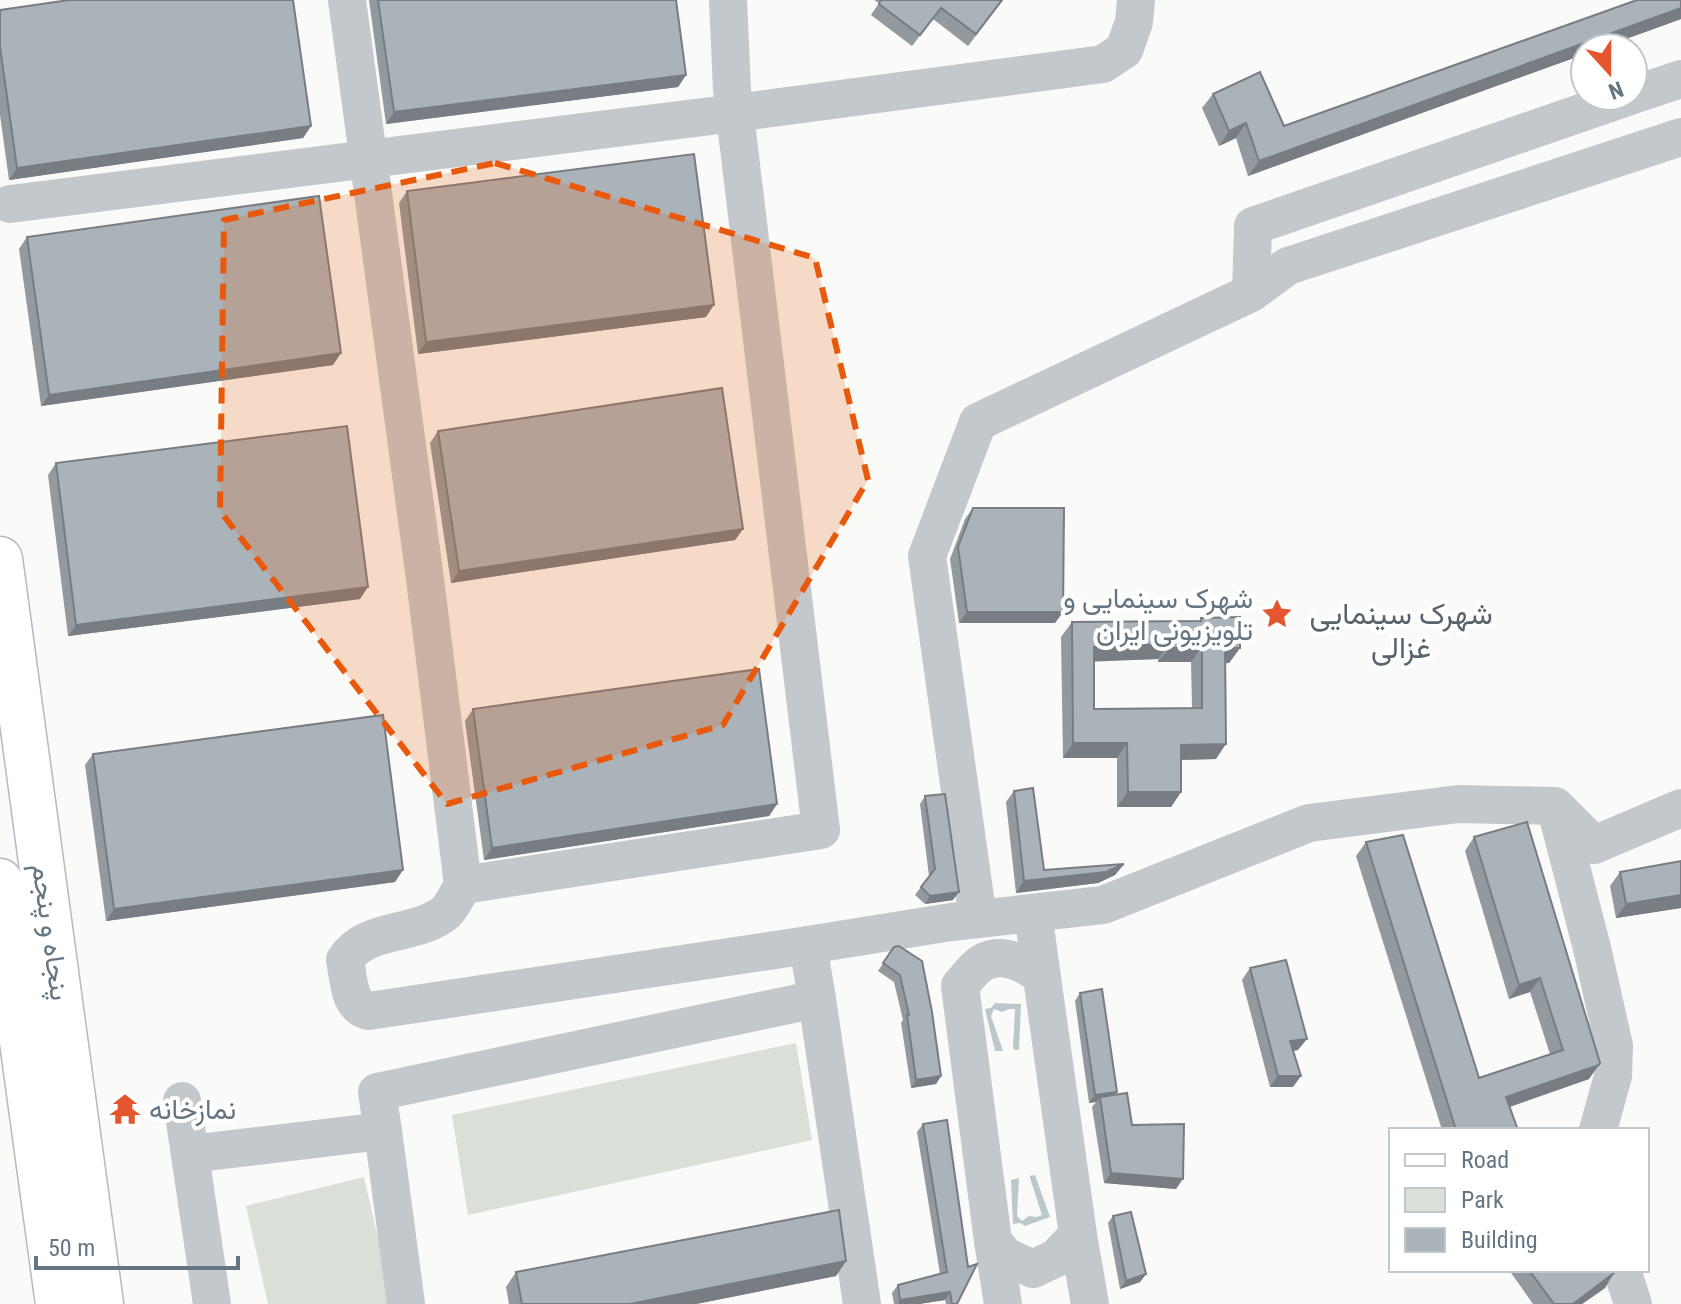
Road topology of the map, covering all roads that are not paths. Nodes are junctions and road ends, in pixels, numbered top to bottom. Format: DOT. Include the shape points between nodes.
graph roads {
  1 [pos="347,0"];
  2 [pos="728,0"];
  3 [pos="1136,0"];
  4 [pos="1681,79"];
  5 [pos="1649,90"];
  6 [pos="1585,112"];
  7 [pos="735,113"];
  8 [pos="1681,137"];
  9 [pos="368,158"];
  10 [pos="10,204"];
  11 [pos="1251,293"];
  12 [pos="0,559"];
  13 [pos="1555,806"];
  14 [pos="1681,808"];
  15 [pos="0,881"];
  16 [pos="463,885"];
  17 [pos="1033,913"];
  18 [pos="965,921"];
  19 [pos="808,945"];
  20 [pos="1042,976"];
  21 [pos="960,986"];
  22 [pos="817,999"];
  23 [pos="182,1101"];
  24 [pos="1599,1128"];
  25 [pos="383,1131"];
  26 [pos="190,1154"];
  27 [pos="1078,1235"];
  28 [pos="993,1241"];
  29 [pos="1623,1272"];
  30 [pos="58,1304"];
  31 [pos="101,1304"];
  32 [pos="212,1304"];
  33 [pos="406,1304"];
  34 [pos="862,1304"];
  35 [pos="1003,1304"];
  36 [pos="1090,1304"];
  37 [pos="1633,1304"];
  1 -- 9 [label="lane"];
  2 -- 7 [label="lane"];
  3 -- 7 [label="lane" via="1124,50 1103,64"];
  4 -- 5 [label="lane"];
  6 -- 11 [label="lane" via="1253,226"];
  7 -- 9 [label="lane"];
  7 -- 16 [label="lane" via="821,830"];
  8 -- 11 [label="lane" via="1288,266"];
  9 -- 10 [label="lane"];
  9 -- 16 [label="lane"];
  11 -- 18 [label="lane" via="978,422 927,556"];
  12 -- 31 [label="main road, پنجاه و پنجم"];
  13 -- 14 [label="lane" via="1594,845"];
  13 -- 17 [label="lane" via="1458,804 1309,823 1103,905"];
  13 -- 24 [label="lane" via="1614,1046 1613,1076"];
  15 -- 30 [label="main road, پنجاه و پنجم"];
  16 -- 19 [label="lane" via="446,911 425,924 361,942 351,950 345,960 360,1010"];
  17 -- 18 [label="lane"];
  17 -- 20 [label="lane"];
  18 -- 19 [label="lane"];
  18 -- 21 [label="lane"];
  19 -- 22 [label="lane"];
  20 -- 21 [label="lane" via="1025,964 997,956 978,965"];
  20 -- 27 [label="lane"];
  21 -- 28 [label="lane"];
  22 -- 25 [label="lane" via="377,1092"];
  22 -- 34 [label="lane"];
  23 -- 26 [label="lane"];
  25 -- 26 [label="lane"];
  25 -- 33 [label="lane"];
  26 -- 32 [label="lane"];
  27 -- 28 [label="lane" via="1056,1258 1033,1269 1005,1256"];
  27 -- 36 [label="lane"];
  28 -- 35 [label="lane"];
  29 -- 37 [label="lane"];
}
